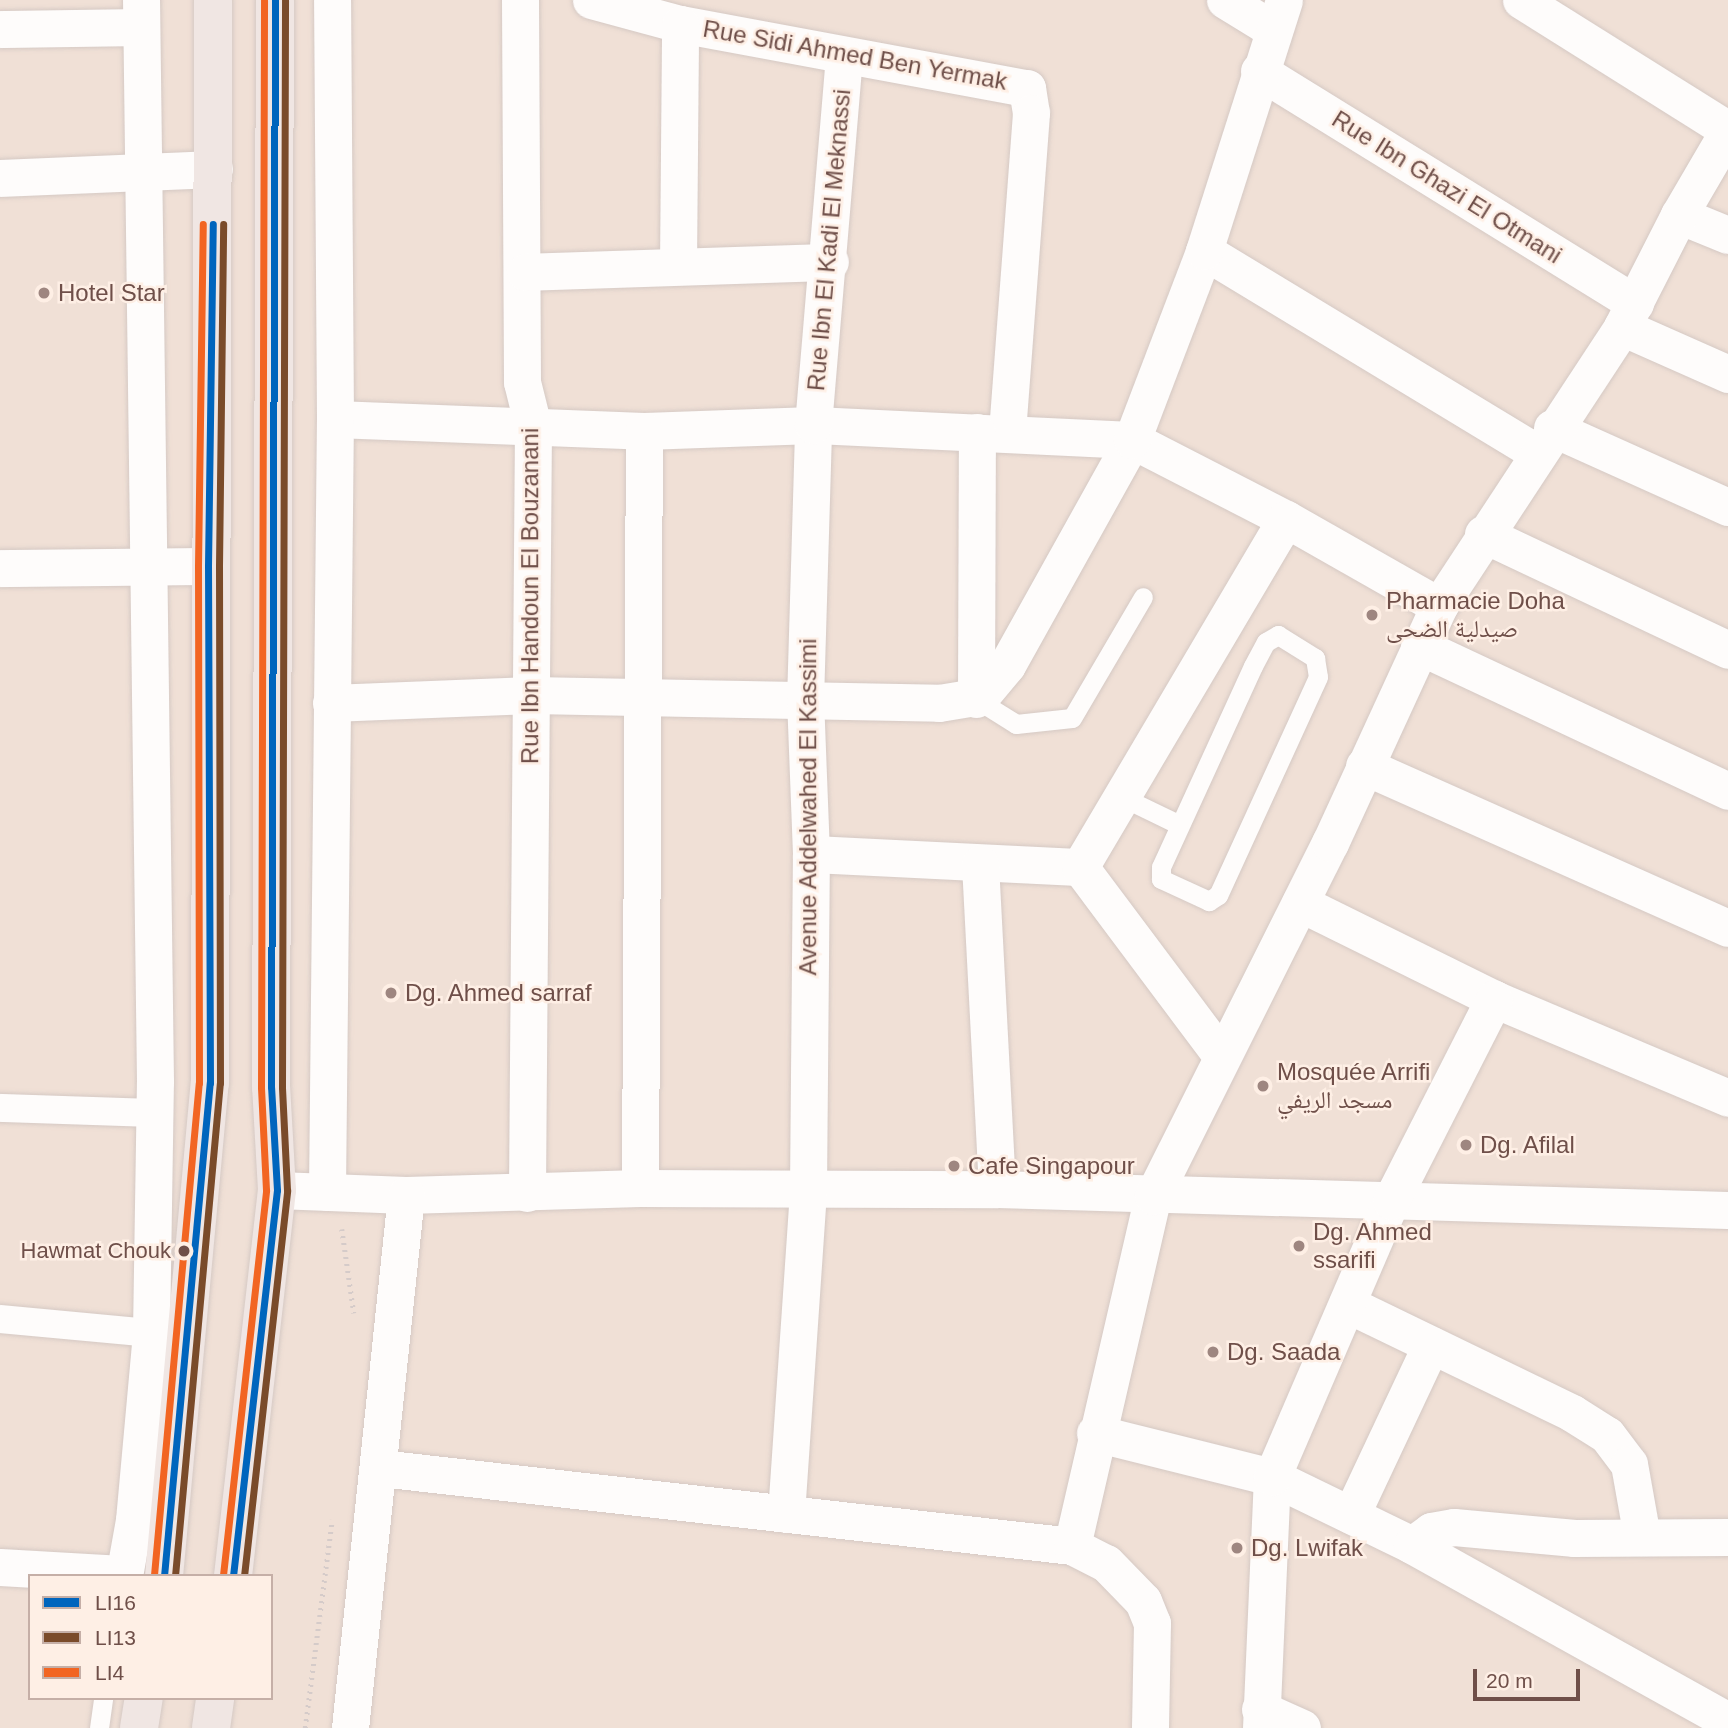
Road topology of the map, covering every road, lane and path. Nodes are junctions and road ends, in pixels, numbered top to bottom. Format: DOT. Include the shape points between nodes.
graph roads {
  1 [pos="213,0"];
  2 [pos="275,0"];
  3 [pos="332,0"];
  4 [pos="520,0"];
  5 [pos="591,0"];
  6 [pos="1225,0"];
  7 [pos="1521,0"];
  8 [pos="141,14"];
  9 [pos="1279,15"];
  10 [pos="680,24"];
  11 [pos="0,29"];
  12 [pos="844,56"];
  13 [pos="1259,71"];
  14 [pos="1728,130"];
  15 [pos="214,169"];
  16 [pos="143,173"];
  17 [pos="0,178"];
  18 [pos="1679,215"];
  19 [pos="1728,235"];
  20 [pos="1204,251"];
  21 [pos="830,262"];
  22 [pos="678,266"];
  23 [pos="525,272"];
  24 [pos="1628,315"];
  25 [pos="1728,374"];
  26 [pos="335,419"];
  27 [pos="813,425"];
  28 [pos="533,426"];
  29 [pos="644,431"];
  30 [pos="992,432"];
  31 [pos="1132,440"];
  32 [pos="1544,440"];
  33 [pos="1728,507"];
  34 [pos="1286,519"];
  35 [pos="1483,534"];
  36 [pos="208,566"];
  37 [pos="0,568"];
  38 [pos="152,568"];
  39 [pos="1143,597"];
  40 [pos="1439,606"];
  41 [pos="1419,646"];
  42 [pos="1728,650"];
  43 [pos="531,695"];
  44 [pos="642,696"];
  45 [pos="976,699"];
  46 [pos="805,701"];
  47 [pos="331,703"];
  48 [pos="1364,766"];
  49 [pos="1728,792"];
  50 [pos="1122,797"];
  51 [pos="1180,825"];
  52 [pos="811,854"];
  53 [pos="980,864"];
  54 [pos="1080,867"];
  55 [pos="1300,903"];
  56 [pos="1728,928"];
  57 [pos="1494,999"];
  58 [pos="1222,1057"];
  59 [pos="1728,1098"];
  60 [pos="0,1108"];
  61 [pos="154,1113"];
  62 [pos="640,1188"];
  63 [pos="997,1189"];
  64 [pos="277,1190"];
  65 [pos="808,1190"];
  66 [pos="327,1192"];
  67 [pos="527,1193"];
  68 [pos="406,1195"];
  69 [pos="1153,1196"];
  70 [pos="1391,1201"];
  71 [pos="1728,1210"];
  72 [pos="1347,1304"];
  73 [pos="0,1319"];
  74 [pos="355,1323"];
  75 [pos="151,1333"];
  76 [pos="1431,1345"];
  77 [pos="1095,1433"];
  78 [pos="380,1468"];
  79 [pos="1272,1477"];
  80 [pos="334,1508"];
  81 [pos="786,1514"];
  82 [pos="1351,1515"];
  83 [pos="1728,1536"];
  84 [pos="1642,1537"];
  85 [pos="1412,1545"];
  86 [pos="1072,1546"];
  87 [pos="0,1567"];
  88 [pos="108,1574"];
  89 [pos="123,1574"];
  90 [pos="164,1574"];
  91 [pos="233,1574"];
  92 [pos="103,1700"];
  93 [pos="144,1700"];
  94 [pos="215,1700"];
  95 [pos="227,1700"];
  96 [pos="1260,1718"];
  97 [pos="1728,1721"];
  98 [pos="99,1728"];
  99 [pos="139,1728"];
  100 [pos="211,1728"];
  101 [pos="226,1728"];
  102 [pos="305,1728"];
  103 [pos="350,1728"];
  104 [pos="1150,1728"];
  105 [pos="1302,1728"];
  1 -- 15 [label="highway"];
  2 -- 64 [label="highway" via="271,1087"];
  3 -- 26 [label="street"];
  4 -- 23 [label="street, Rue Ibn Handoun El Bouzanani"];
  5 -- 10 [label="street, Rue Sidi Ahmed Ben Yermak"];
  6 -- 9 [label="street"];
  7 -- 14 [label="street"];
  8 -- 11 [label="street"];
  8 -- 16 [label="street"];
  9 -- 13 [label="street"];
  10 -- 12 [label="street, Rue Sidi Ahmed Ben Yermak"];
  10 -- 22 [label="street"];
  12 -- 21 [label="street, Rue Ibn El Kadi El Meknassi"];
  12 -- 30 [label="street, Rue Sidi Ahmed Ben Yermak" via="1018,83 1031,95"];
  13 -- 20 [label="street"];
  13 -- 24 [label="street, Rue Ibn Ghazi El Otmani"];
  14 -- 18 [label="street"];
  15 -- 16 [label="street"];
  15 -- 36 [label="highway"];
  16 -- 17 [label="street"];
  16 -- 38 [label="street"];
  18 -- 19 [label="street"];
  18 -- 24 [label="street"];
  20 -- 31 [label="street"];
  20 -- 32 [label="street"];
  21 -- 22 [label="street"];
  21 -- 27 [label="street, Rue Ibn El Kadi El Meknassi"];
  22 -- 23 [label="street"];
  23 -- 28 [label="street, Rue Ibn Handoun El Bouzanani" via="522,382"];
  24 -- 25 [label="street, Rue Ibn Ghazi El Otmani"];
  24 -- 32 [label="street"];
  26 -- 28 [label="street, Rue Ibn El Kadi El Meknassi"];
  26 -- 47 [label="street"];
  27 -- 29 [label="street, Rue Ibn El Kadi El Meknassi"];
  27 -- 30 [label="street, Rue Ibn El Kadi El Meknassi"];
  27 -- 46 [label="street, Avenue Addelwahed El Kassimi"];
  28 -- 29 [label="street, Rue Ibn El Kadi El Meknassi"];
  28 -- 43 [label="street, Rue Ibn Handoun El Bouzanani"];
  29 -- 44 [label="street"];
  30 -- 31 [label="street, Rue Ibn El Kadi El Meknassi"];
  30 -- 45 [label="street"];
  31 -- 34 [label="street"];
  31 -- 45 [label="street" via="1007,666"];
  32 -- 33 [label="street"];
  32 -- 35 [label="street"];
  34 -- 40 [label="street"];
  34 -- 50 [label="street"];
  35 -- 40 [label="street"];
  35 -- 42 [label="street"];
  36 -- 38 [label="street"];
  36 -- 90 [label="highway" via="210,1083"];
  37 -- 38 [label="street"];
  38 -- 61 [label="street"];
  39 -- 45 [label="lane" via="1072,718 1016,724"];
  40 -- 41 [label="street"];
  41 -- 48 [label="street"];
  41 -- 49 [label="street"];
  43 -- 44 [label="street"];
  43 -- 47 [label="street"];
  43 -- 67 [label="street, Rue Ibn Handoun El Bouzanani"];
  44 -- 46 [label="street"];
  44 -- 62 [label="street"];
  45 -- 46 [label="street"];
  46 -- 52 [label="street, Avenue Addelwahed El Kassimi"];
  47 -- 66 [label="street"];
  48 -- 55 [label="street"];
  48 -- 56 [label="street"];
  50 -- 51 [label="lane"];
  50 -- 54 [label="street"];
  51 -- 51 [label="lane" via="1161,867 1161,879 1209,901 1218,895 1318,677 1315,658 1278,635 1266,642"];
  52 -- 53 [label="street"];
  52 -- 65 [label="street, Avenue Addelwahed El Kassimi"];
  53 -- 54 [label="street"];
  53 -- 63 [label="street"];
  54 -- 58 [label="street"];
  55 -- 57 [label="street"];
  55 -- 58 [label="street"];
  57 -- 59 [label="street"];
  57 -- 70 [label="street"];
  58 -- 69 [label="street"];
  60 -- 61 [label="street"];
  61 -- 75 [label="street"];
  62 -- 65 [label="street"];
  62 -- 67 [label="street"];
  63 -- 65 [label="street"];
  63 -- 69 [label="street"];
  64 -- 66 [label="street"];
  64 -- 91 [label="highway"];
  65 -- 81 [label="street, Avenue Addelwahed El Kassimi"];
  66 -- 68 [label="street"];
  66 -- 74 [label="path" via="340,1221"];
  67 -- 68 [label="street"];
  68 -- 78 [label="street"];
  69 -- 70 [label="street"];
  69 -- 77 [label="street"];
  70 -- 71 [label="street"];
  70 -- 72 [label="street"];
  72 -- 76 [label="street"];
  72 -- 79 [label="street"];
  73 -- 75 [label="street"];
  75 -- 89 [label="street" via="135,1520"];
  76 -- 82 [label="street"];
  76 -- 84 [label="street" via="1607,1435 1629,1464"];
  77 -- 79 [label="street"];
  77 -- 86 [label="street"];
  78 -- 81 [label="street"];
  78 -- 103 [label="street"];
  79 -- 82 [label="street"];
  79 -- 96 [label="street"];
  80 -- 102 [label="path"];
  81 -- 86 [label="street"];
  82 -- 85 [label="street"];
  83 -- 84 [label="street"];
  84 -- 85 [label="street" via="1574,1538 1454,1527 1431,1531"];
  85 -- 97 [label="street"];
  86 -- 104 [label="street" via="1106,1563 1143,1601 1152,1623"];
  87 -- 88 [label="street"];
  92 -- 98 [label="lane"];
  93 -- 99 [label="highway"];
  94 -- 100 [label="highway"];
  95 -- 101 [label="highway"];
  96 -- 105 [label="street"];
}
